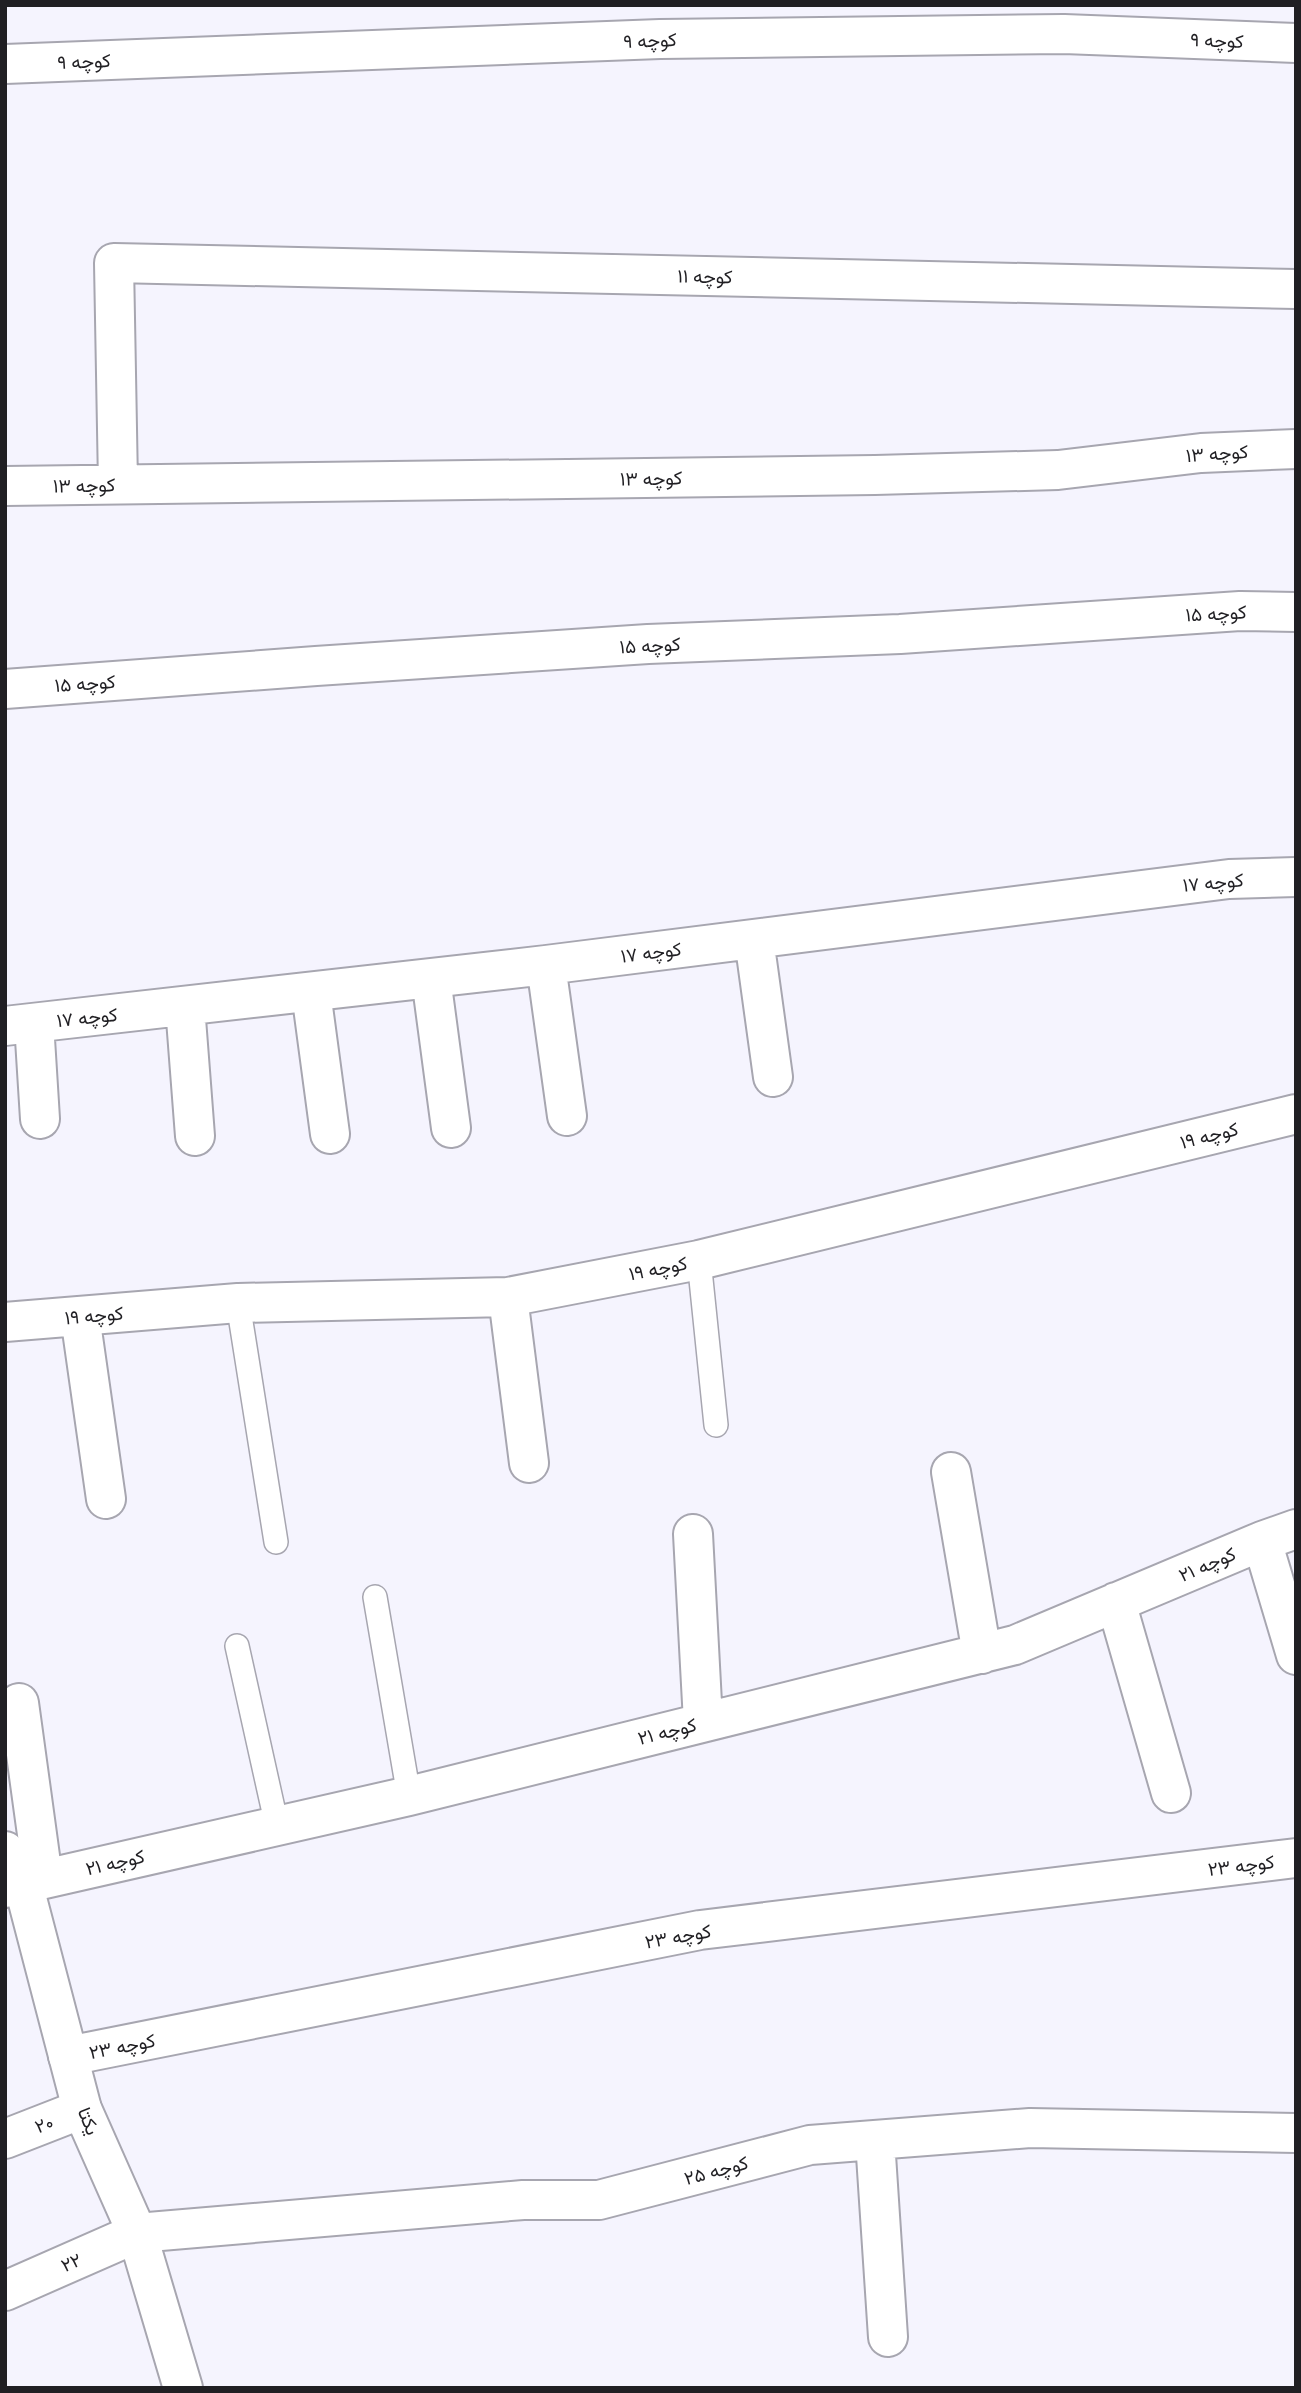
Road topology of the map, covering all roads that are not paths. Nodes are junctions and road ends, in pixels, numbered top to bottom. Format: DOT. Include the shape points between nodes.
graph roads {
  1 [pos="1296,43"];
  2 [pos="5,64"];
  3 [pos="1296,289"];
  4 [pos="1296,449"];
  5 [pos="118,484"];
  6 [pos="5,486"];
  7 [pos="1296,612"];
  8 [pos="5,689"];
  9 [pos="1296,877"];
  10 [pos="754,939"];
  11 [pos="545,965"];
  12 [pos="431,978"];
  13 [pos="311,992"];
  14 [pos="185,1006"];
  15 [pos="19,1025"];
  16 [pos="773,1077"];
  17 [pos="1296,1114"];
  18 [pos="567,1116"];
  19 [pos="40,1119"];
  20 [pos="451,1128"];
  21 [pos="330,1134"];
  22 [pos="195,1136"];
  23 [pos="699,1260"];
  24 [pos="509,1297"];
  25 [pos="238,1303"];
  26 [pos="80,1316"];
  27 [pos="5,1322"];
  28 [pos="716,1424"];
  29 [pos="529,1463"];
  30 [pos="951,1472"];
  31 [pos="106,1499"];
  32 [pos="693,1534"];
  33 [pos="1279,1535"];
  34 [pos="275,1542"];
  35 [pos="375,1597"];
  36 [pos="1116,1602"];
  37 [pos="237,1646"];
  38 [pos="982,1654"];
  39 [pos="1296,1655"];
  40 [pos="19,1703"];
  41 [pos="703,1723"];
  42 [pos="1171,1793"];
  43 [pos="409,1796"];
  44 [pos="277,1826"];
  45 [pos="1296,1858"];
  46 [pos="19,1875"];
  47 [pos="68,2056"];
  48 [pos="82,2109"];
  49 [pos="1296,2133"];
  50 [pos="5,2139"];
  51 [pos="875,2140"];
  52 [pos="137,2233"];
  53 [pos="5,2291"];
  54 [pos="888,2337"];
  55 [pos="183,2388"];
  1 -- 2 [label="street, کوچه ۹" via="1064,34 660,39"];
  3 -- 5 [label="street, کوچه ۱۱" via="114,263"];
  4 -- 5 [label="street, کوچه ۱۳" via="1201,453 1058,470 967,473"];
  5 -- 6 [label="street, کوچه ۱۳"];
  7 -- 8 [label="street, کوچه ۱۵" via="1240,611 901,634 648,645"];
  9 -- 10 [label="street, کوچه ۱۷" via="1229,879"];
  10 -- 11 [label="street, کوچه ۱۷"];
  10 -- 16 [label="street"];
  11 -- 12 [label="street, کوچه ۱۷"];
  11 -- 18 [label="street"];
  12 -- 13 [label="street, کوچه ۱۷"];
  12 -- 20 [label="street"];
  13 -- 14 [label="street, کوچه ۱۷"];
  13 -- 21 [label="street"];
  14 -- 15 [label="street, کوچه ۱۷"];
  14 -- 22 [label="street"];
  15 -- 19 [label="street"];
  17 -- 23 [label="street, کوچه ۱۹"];
  23 -- 24 [label="street, کوچه ۱۹"];
  23 -- 28 [label="lane"];
  24 -- 25 [label="street, کوچه ۱۹"];
  24 -- 29 [label="street"];
  25 -- 26 [label="street, کوچه ۱۹"];
  25 -- 34 [label="lane"];
  26 -- 27 [label="street, کوچه ۱۹"];
  26 -- 31 [label="street"];
  30 -- 38 [label="street"];
  32 -- 41 [label="street"];
  33 -- 36 [label="street, کوچه ۲۱"];
  33 -- 39 [label="street"];
  35 -- 43 [label="lane"];
  36 -- 38 [label="street, کوچه ۲۱" via="1015,1646"];
  36 -- 42 [label="street"];
  37 -- 44 [label="lane"];
  38 -- 41 [label="street, کوچه ۲۱"];
  40 -- 46 [label="street, یکتا"];
  41 -- 43 [label="street, کوچه ۲۱"];
  43 -- 44 [label="street, کوچه ۲۱"];
  44 -- 46 [label="street, کوچه ۲۱"];
  45 -- 47 [label="street, کوچه ۲۳" via="700,1930"];
  46 -- 47 [label="street, یکتا"];
  47 -- 48 [label="street, یکتا"];
  48 -- 50 [label="street, ۲۰"];
  48 -- 52 [label="street, یکتا"];
  49 -- 51 [label="street, کوچه ۲۵" via="1030,2128"];
  51 -- 52 [label="street, کوچه ۲۵" via="810,2146 599,2200 523,2200"];
  51 -- 54 [label="street"];
  52 -- 53 [label="street, ۲۲"];
  52 -- 55 [label="street, یکتا"];
}
